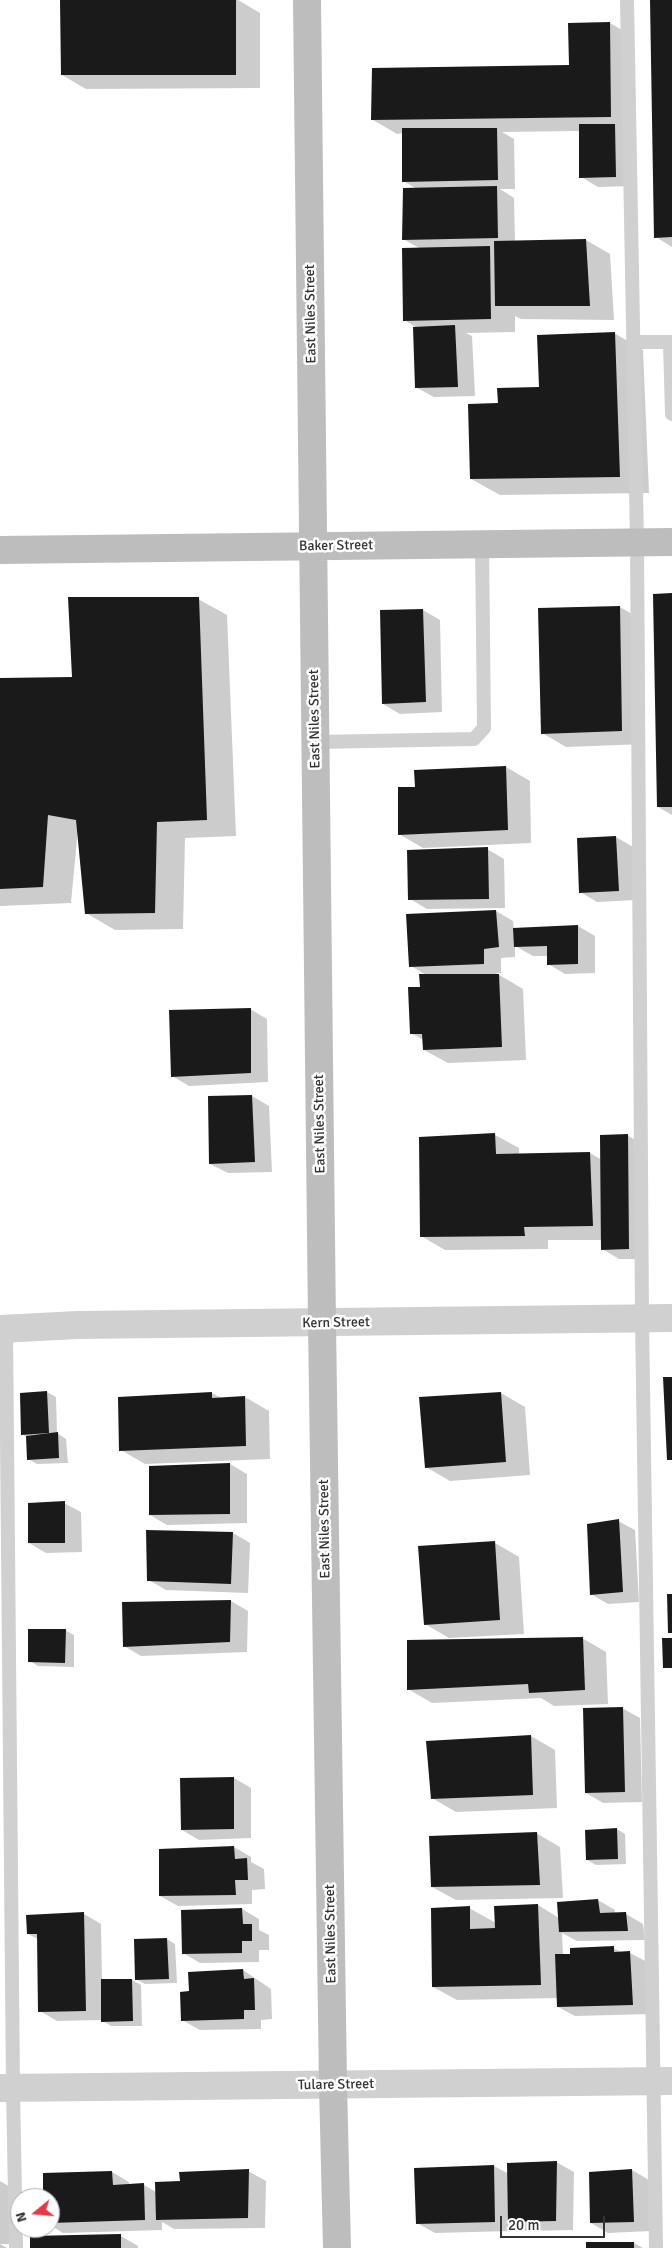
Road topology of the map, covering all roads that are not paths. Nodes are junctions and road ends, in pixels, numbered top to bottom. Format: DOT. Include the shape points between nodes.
graph roads {
  1 [pos="307,0"];
  2 [pos="627,0"];
  3 [pos="633,342"];
  4 [pos="671,342"];
  5 [pos="672,414"];
  6 [pos="637,542"];
  7 [pos="672,542"];
  8 [pos="482,544"];
  9 [pos="314,546"];
  10 [pos="0,550"];
  11 [pos="316,742"];
  12 [pos="672,1318"];
  13 [pos="642,1319"];
  14 [pos="322,1323"];
  15 [pos="3,1329"];
  16 [pos="663,2081"];
  17 [pos="333,2085"];
  18 [pos="6,2088"];
  19 [pos="16,2248"];
  20 [pos="337,2248"];
  21 [pos="656,2248"];
  1 -- 9 [label="main road, East Niles Street"];
  2 -- 3 [label="lane"];
  3 -- 4 [label="lane"];
  3 -- 6 [label="lane"];
  4 -- 5 [label="lane"];
  6 -- 7 [label="main road, Baker Street"];
  6 -- 8 [label="main road, Baker Street"];
  6 -- 13 [label="lane"];
  8 -- 9 [label="main road, Baker Street"];
  8 -- 11 [label="lane" via="484,728 474,739"];
  9 -- 10 [label="main road, Baker Street"];
  9 -- 11 [label="main road, East Niles Street"];
  11 -- 14 [label="main road, East Niles Street"];
  12 -- 13 [label="street, Kern Street"];
  13 -- 14 [label="street, Kern Street"];
  13 -- 16 [label="lane"];
  14 -- 15 [label="street, Kern Street" via="78,1325"];
  14 -- 17 [label="main road, East Niles Street"];
  15 -- 18 [label="lane"];
  16 -- 17 [label="street, Tulare Street"];
  16 -- 21 [label="lane"];
  17 -- 18 [label="street, Tulare Street"];
  17 -- 20 [label="main road, East Niles Street"];
  18 -- 19 [label="lane"];
}
